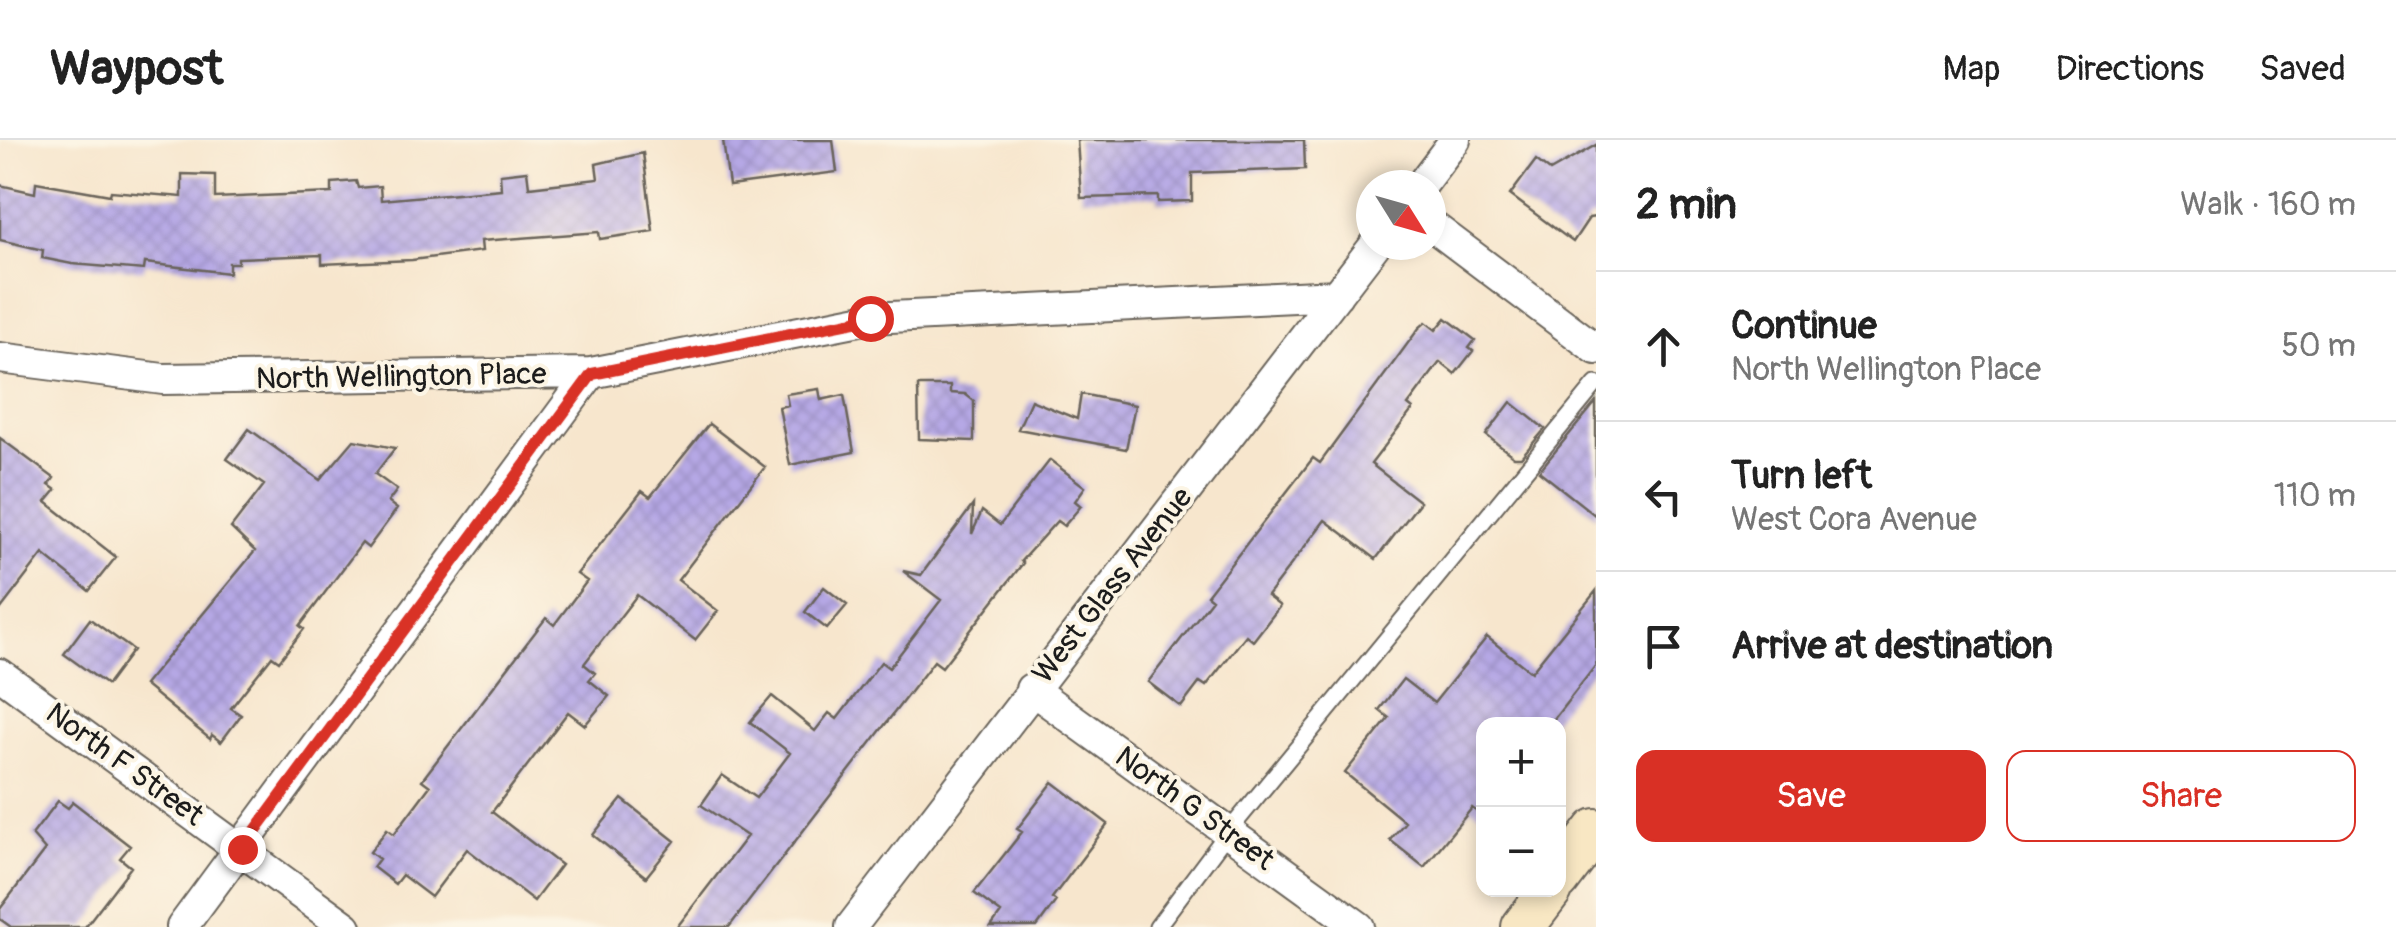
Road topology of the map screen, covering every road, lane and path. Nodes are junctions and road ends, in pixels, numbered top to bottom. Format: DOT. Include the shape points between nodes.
graph roads {
  1 [pos="1455,140"];
  2 [pos="1432,170"];
  3 [pos="1446,237"];
  4 [pos="1364,260"];
  5 [pos="1337,295"];
  6 [pos="1596,348"];
  7 [pos="0,358"];
  8 [pos="592,374"];
  9 [pos="1596,384"];
  10 [pos="0,674"];
  11 [pos="1031,689"];
  12 [pos="1596,830"];
  13 [pos="1228,832"];
  14 [pos="242,849"];
  15 [pos="1566,869"];
  16 [pos="1547,897"];
  17 [pos="182,927"];
  18 [pos="346,927"];
  19 [pos="851,927"];
  20 [pos="1157,927"];
  21 [pos="1358,927"];
  22 [pos="1524,927"];
  1 -- 2 [label="street"];
  3 -- 6 [label="street"];
  4 -- 5 [label="street, West Glass Avenue"];
  5 -- 8 [label="street, North Wellington Place" via="870,318"];
  5 -- 11 [label="street, West Glass Avenue"];
  7 -- 8 [label="street, North Wellington Place" via="163,380"];
  8 -- 14 [label="street"];
  9 -- 13 [label="lane"];
  10 -- 14 [label="street, North F Street"];
  11 -- 13 [label="street, North G Street"];
  11 -- 19 [label="street, West Glass Avenue"];
  12 -- 15 [label="main road"];
  13 -- 20 [label="lane"];
  13 -- 21 [label="street, North G Street"];
  14 -- 17 [label="street"];
  14 -- 18 [label="street, North F Street"];
  16 -- 22 [label="main road"];
}
